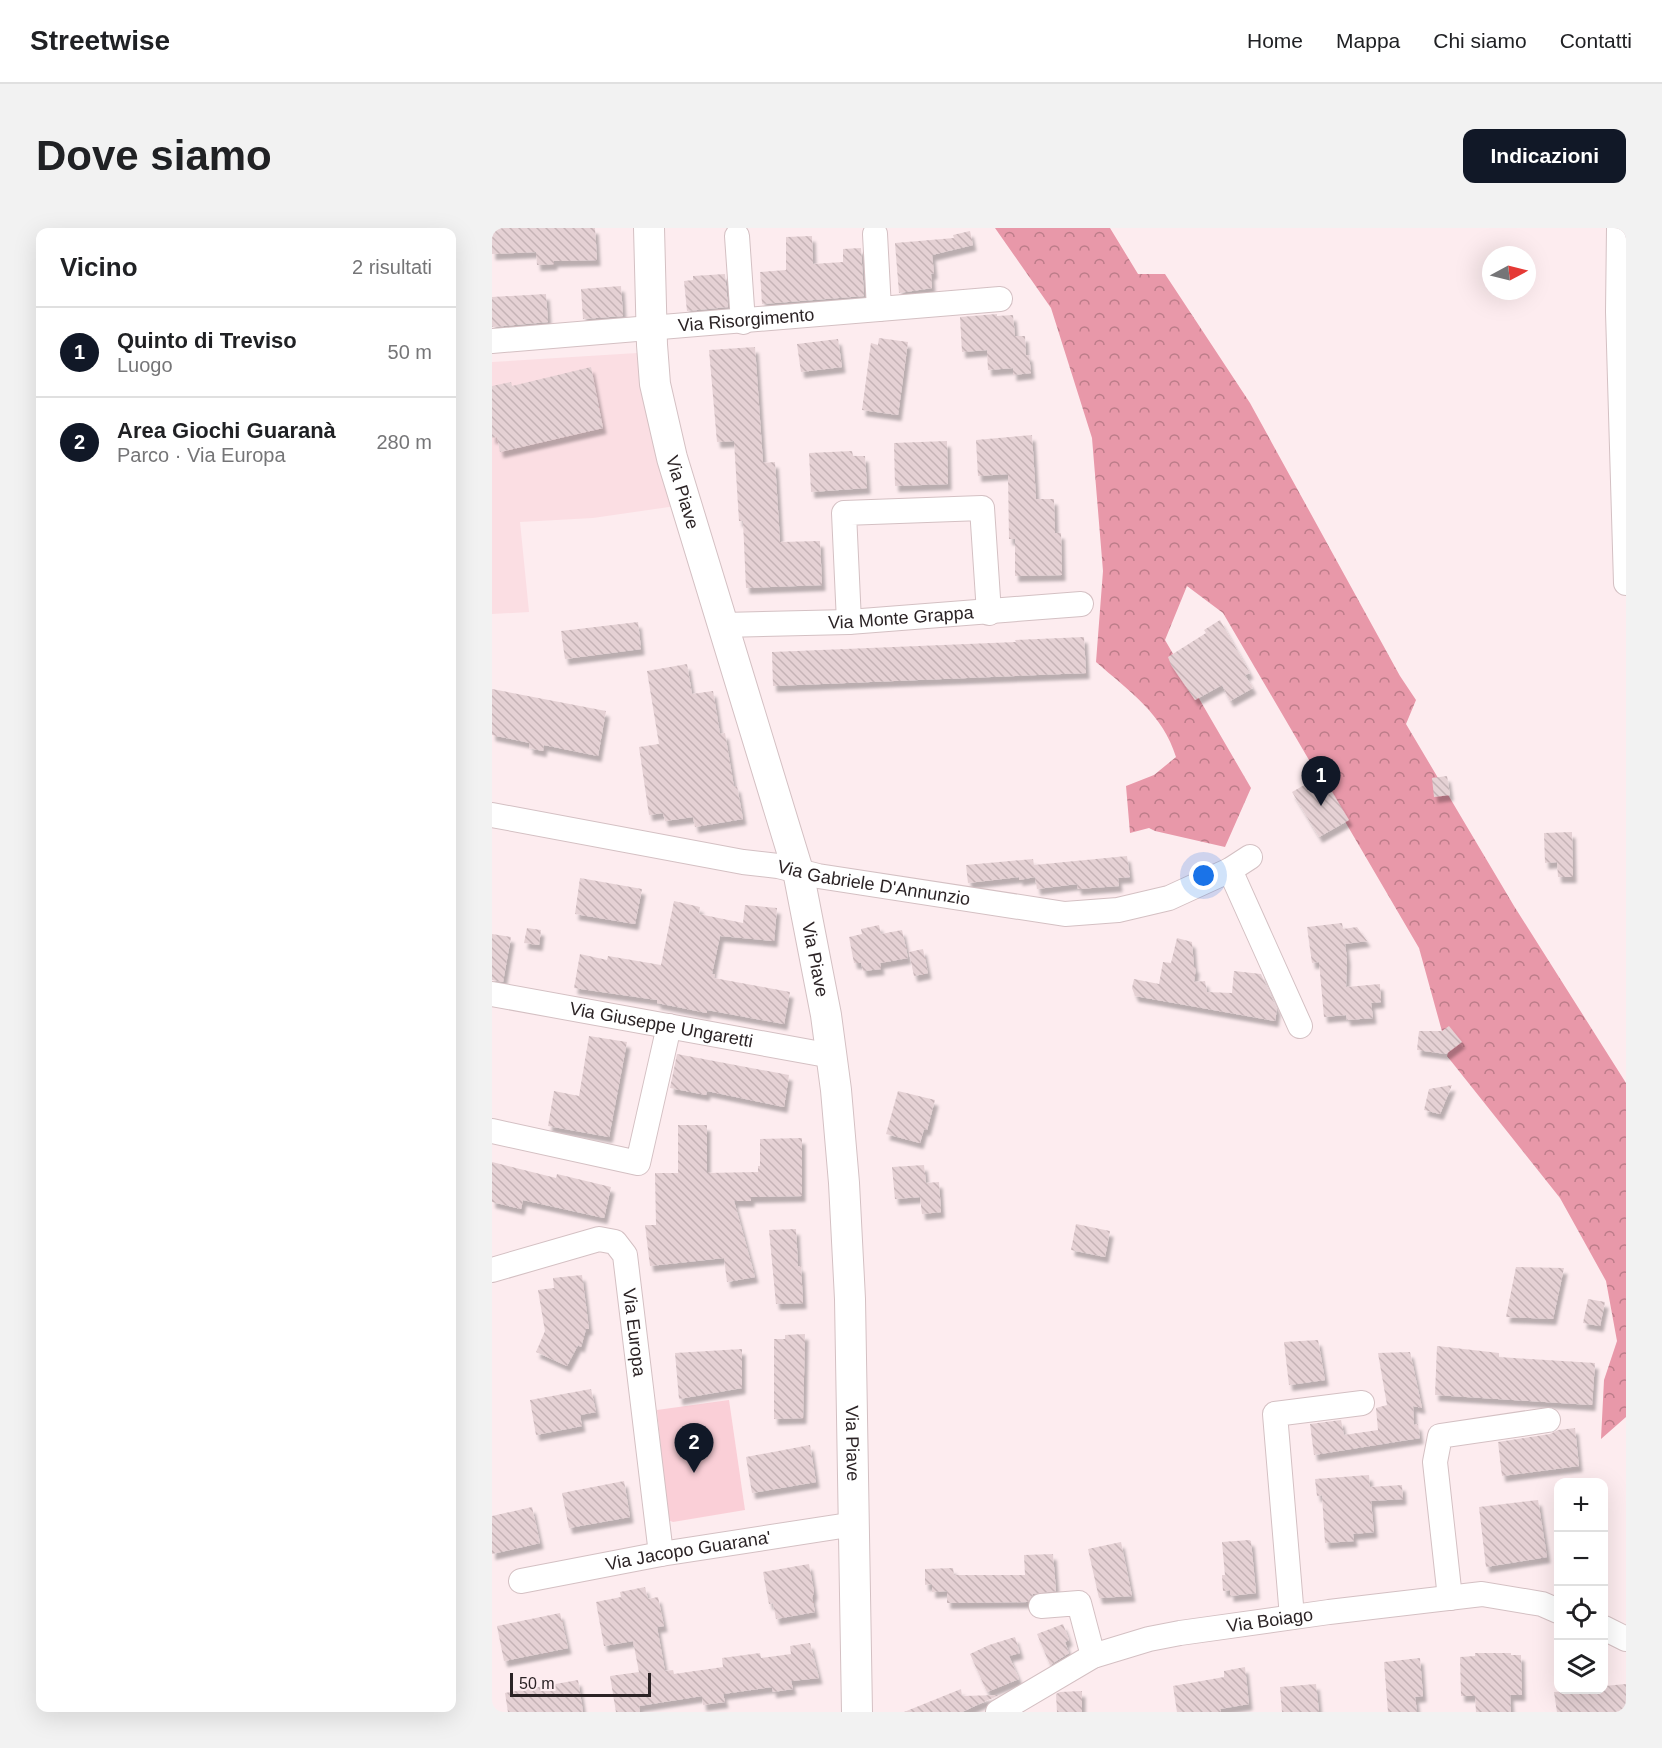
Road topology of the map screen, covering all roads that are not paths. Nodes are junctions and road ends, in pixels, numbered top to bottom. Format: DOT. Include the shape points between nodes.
graph roads {
  1 [pos="649,228"];
  2 [pos="1619,228"];
  3 [pos="875,234"];
  4 [pos="737,236"];
  5 [pos="1000,299"];
  6 [pos="879,309"];
  7 [pos="743,322"];
  8 [pos="652,329"];
  9 [pos="492,341"];
  10 [pos="1626,583"];
  11 [pos="1081,604"];
  12 [pos="989,613"];
  13 [pos="849,622"];
  14 [pos="723,625"];
  15 [pos="492,815"];
  16 [pos="798,871"];
  17 [pos="492,994"];
  18 [pos="669,1026"];
  19 [pos="1300,1026"];
  20 [pos="832,1056"];
  21 [pos="492,1131"];
  22 [pos="492,1270"];
  23 [pos="1362,1403"];
  24 [pos="1548,1420"];
  25 [pos="855,1524"];
  26 [pos="661,1554"];
  27 [pos="521,1581"];
  28 [pos="1450,1598"];
  29 [pos="1041,1606"];
  30 [pos="1554,1609"];
  31 [pos="1292,1617"];
  32 [pos="1608,1630"];
  33 [pos="1626,1639"];
  34 [pos="1093,1656"];
  35 [pos="857,1712"];
  36 [pos="998,1712"];
  1 -- 8 [label="main road, Via Piave"];
  2 -- 10 [label="street"];
  3 -- 6 [label="street"];
  4 -- 7 [label="street"];
  5 -- 6 [label="street, Via Risorgimento"];
  6 -- 7 [label="street, Via Risorgimento"];
  7 -- 8 [label="street, Via Risorgimento"];
  8 -- 9 [label="street, Via Risorgimento"];
  8 -- 14 [label="main road, Via Piave" via="656,384 672,458"];
  11 -- 12 [label="street, Via Monte Grappa"];
  12 -- 13 [label="street, Via Monte Grappa"];
  12 -- 13 [label="street" via="982,508 844,513"];
  13 -- 14 [label="street, Via Monte Grappa"];
  14 -- 16 [label="main road, Via Piave"];
  15 -- 16 [label="street, Via Gabriele D'Annunzio"];
  16 -- 19 [label="street, Via Gabriele D'Annunzio" via="1065,914 1118,910 1169,898 1240,864"];
  16 -- 20 [label="main road, Via Piave"];
  17 -- 18 [label="street, Via Giuseppe Ungaretti"];
  18 -- 20 [label="street, Via Giuseppe Ungaretti"];
  18 -- 21 [label="street" via="638,1163"];
  20 -- 25 [label="main road, Via Piave" via="850,1299"];
  22 -- 26 [label="street, Via Europa" via="599,1239 615,1242 625,1255"];
  23 -- 31 [label="street" via="1275,1414"];
  24 -- 28 [label="street" via="1440,1436 1435,1462"];
  25 -- 26 [label="street, Via Jacopo Guarana'"];
  25 -- 35 [label="main road, Via Piave"];
  26 -- 27 [label="street, Via Jacopo Guarana'"];
  28 -- 30 [label="street, Via Boiago" via="1482,1594"];
  28 -- 31 [label="street, Via Boiago"];
  29 -- 34 [label="street" via="1079,1603"];
  31 -- 34 [label="street, Via Boiago" via="1160,1637"];
  32 -- 33 [label="street"];
  34 -- 36 [label="street, Via Boiago"];
}
